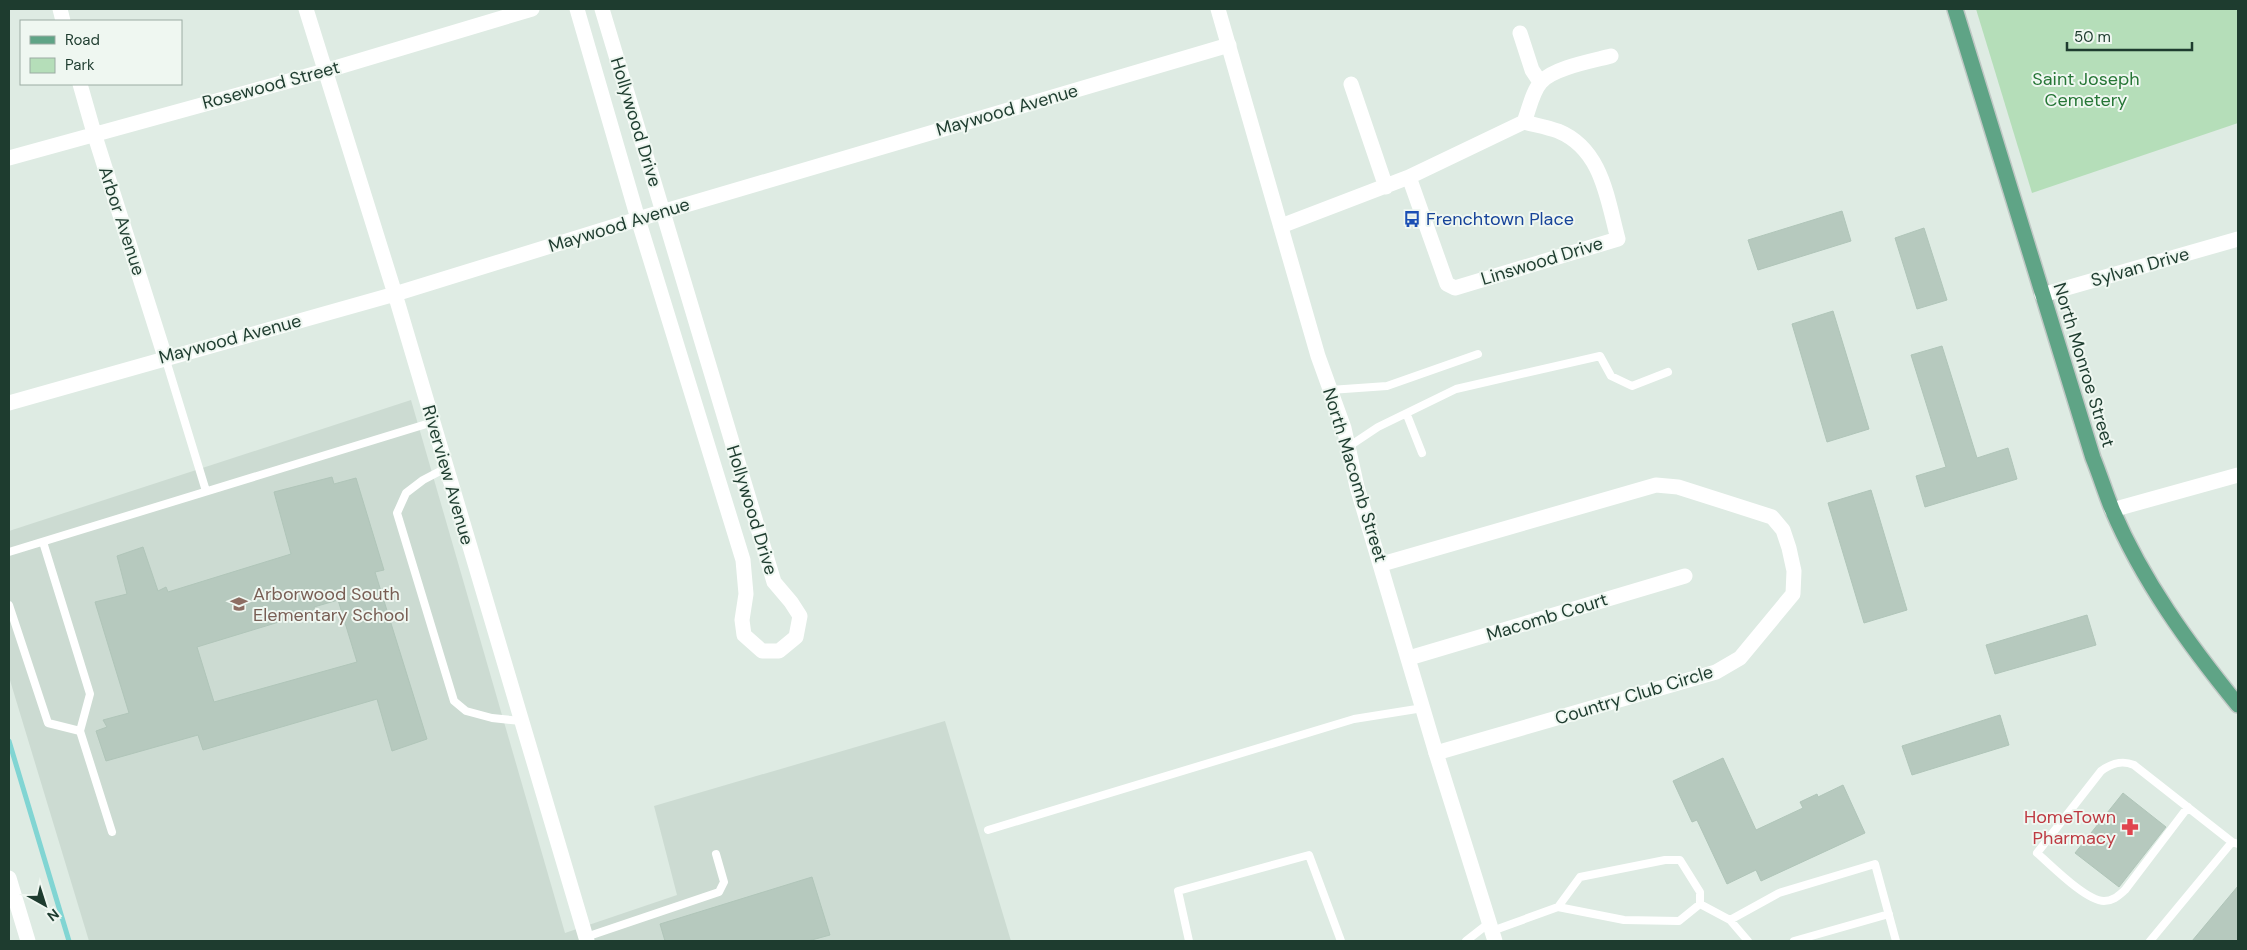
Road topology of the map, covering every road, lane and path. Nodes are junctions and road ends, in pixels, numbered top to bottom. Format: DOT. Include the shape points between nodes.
graph roads {
  1 [pos="306,9"];
  2 [pos="532,9"];
  3 [pos="577,9"];
  4 [pos="602,9"];
  5 [pos="1218,9"];
  6 [pos="1955,9"];
  7 [pos="1520,33"];
  8 [pos="1229,45"];
  9 [pos="1611,56"];
  10 [pos="325,71"];
  11 [pos="1540,82"];
  12 [pos="1351,84"];
  13 [pos="80,85"];
  14 [pos="1524,122"];
  15 [pos="94,134"];
  16 [pos="9,158"];
  17 [pos="1409,177"];
  18 [pos="1386,186"];
  19 [pos="662,212"];
  20 [pos="638,219"];
  21 [pos="1281,226"];
  22 [pos="2238,239"];
  23 [pos="395,294"];
  24 [pos="2042,295"];
  25 [pos="1478,354"];
  26 [pos="166,357"];
  27 [pos="1668,372"];
  28 [pos="1330,390"];
  29 [pos="9,403"];
  30 [pos="1407,415"];
  31 [pos="433,422"];
  32 [pos="1348,446"];
  33 [pos="1422,453"];
  34 [pos="446,468"];
  35 [pos="2238,475"];
  36 [pos="206,491"];
  37 [pos="2112,510"];
  38 [pos="43,542"];
  39 [pos="9,552"];
  40 [pos="1382,564"];
  41 [pos="1685,576"];
  42 [pos="9,605"];
  43 [pos="1409,658"];
  44 [pos="2238,704"];
  45 [pos="1423,708"];
  46 [pos="521,721"];
  47 [pos="80,731"];
  48 [pos="1436,753"];
  49 [pos="2188,807"];
  50 [pos="988,830"];
  51 [pos="112,832"];
  52 [pos="2235,843"];
  53 [pos="716,854"];
  54 [pos="9,878"];
  55 [pos="1700,904"];
  56 [pos="1558,907"];
  57 [pos="1888,914"];
  58 [pos="1730,920"];
  59 [pos="1492,932"];
  60 [pos="586,939"];
  61 [pos="28,941"];
  62 [pos="1189,941"];
  63 [pos="1342,941"];
  64 [pos="1466,941"];
  65 [pos="1748,941"];
  66 [pos="1794,941"];
  67 [pos="1896,941"];
  68 [pos="2150,941"];
  1 -- 10 [label="street, Riverview Avenue"];
  2 -- 10 [label="street, Rosewood Street"];
  3 -- 20 [label="street, Hollywood Drive"];
  4 -- 19 [label="street, Hollywood Drive"];
  5 -- 8 [label="street, North Macomb Street"];
  6 -- 24 [label="main road, North Monroe Street"];
  7 -- 11 [label="street" via="1532,70"];
  8 -- 19 [label="street, Maywood Avenue"];
  8 -- 21 [label="street, North Macomb Street"];
  9 -- 11 [label="street" via="1550,74"];
  10 -- 15 [label="street, Rosewood Street"];
  10 -- 23 [label="street, Riverview Avenue"];
  11 -- 14 [label="street"];
  12 -- 18 [label="street"];
  13 -- 15 [label="street, Arbor Avenue"];
  14 -- 17 [label="street"];
  14 -- 17 [label="street, Linswood Drive" via="1558,131 1590,154 1599,171 1618,239 1455,288 1447,284"];
  15 -- 16 [label="street, Rosewood Street"];
  15 -- 26 [label="street, Arbor Avenue"];
  17 -- 18 [label="street"];
  18 -- 21 [label="street"];
  19 -- 20 [label="street, Maywood Avenue"];
  19 -- 20 [label="street, Hollywood Drive" via="774,582 800,616 796,637 779,650 762,651 744,636 742,620 746,594 743,560"];
  20 -- 23 [label="street, Maywood Avenue"];
  21 -- 28 [label="street, North Macomb Street"];
  22 -- 24 [label="street, Sylvan Drive"];
  23 -- 26 [label="street, Maywood Avenue"];
  23 -- 31 [label="street, Riverview Avenue"];
  24 -- 37 [label="main road, North Monroe Street"];
  25 -- 28 [label="lane" via="1387,386"];
  26 -- 29 [label="street, Maywood Avenue"];
  26 -- 36 [label="lane"];
  27 -- 30 [label="lane" via="1632,386 1611,376 1600,356 1456,390"];
  28 -- 32 [label="street, North Macomb Street"];
  30 -- 32 [label="lane" via="1378,427"];
  30 -- 33 [label="lane"];
  31 -- 34 [label="street, Riverview Avenue"];
  31 -- 36 [label="lane"];
  32 -- 40 [label="street, North Macomb Street" via="1357,487"];
  34 -- 46 [label="street, Riverview Avenue"];
  34 -- 46 [label="lane" via="406,493 397,513 454,701 466,711"];
  35 -- 37 [label="street"];
  36 -- 38 [label="lane"];
  37 -- 44 [label="main road, North Monroe Street" via="2156,591 2192,646"];
  38 -- 39 [label="lane"];
  38 -- 47 [label="lane" via="90,694"];
  40 -- 43 [label="street, North Macomb Street"];
  40 -- 48 [label="street, Country Club Circle" via="1656,485 1678,487 1772,517 1783,530 1789,548 1794,594 1740,658 1716,672"];
  41 -- 43 [label="street, Macomb Court"];
  42 -- 47 [label="lane" via="48,723"];
  43 -- 45 [label="street, North Macomb Street"];
  45 -- 48 [label="street, North Macomb Street"];
  45 -- 50 [label="lane" via="1354,720"];
  46 -- 60 [label="street, Riverview Avenue"];
  47 -- 51 [label="lane"];
  48 -- 59 [label="street, North Macomb Street"];
  49 -- 49 [label="lane" via="2134,765 2126,762 2110,764 2101,771 2037,853 2088,896 2103,901 2114,899 2125,890"];
  49 -- 52 [label="lane"];
  52 -- 68 [label="lane"];
  53 -- 60 [label="lane" via="724,882 719,892"];
  54 -- 61 [label="street"];
  55 -- 56 [label="lane" via="1679,921 1624,920"];
  55 -- 56 [label="lane" via="1700,892 1680,860 1665,860 1580,877"];
  55 -- 58 [label="lane"];
  56 -- 59 [label="lane"];
  57 -- 58 [label="lane" via="1875,864 1779,893"];
  57 -- 66 [label="lane"];
  57 -- 67 [label="lane"];
  58 -- 65 [label="lane"];
  59 -- 64 [label="lane"];
  62 -- 63 [label="lane" via="1178,891 1309,855"];
}
